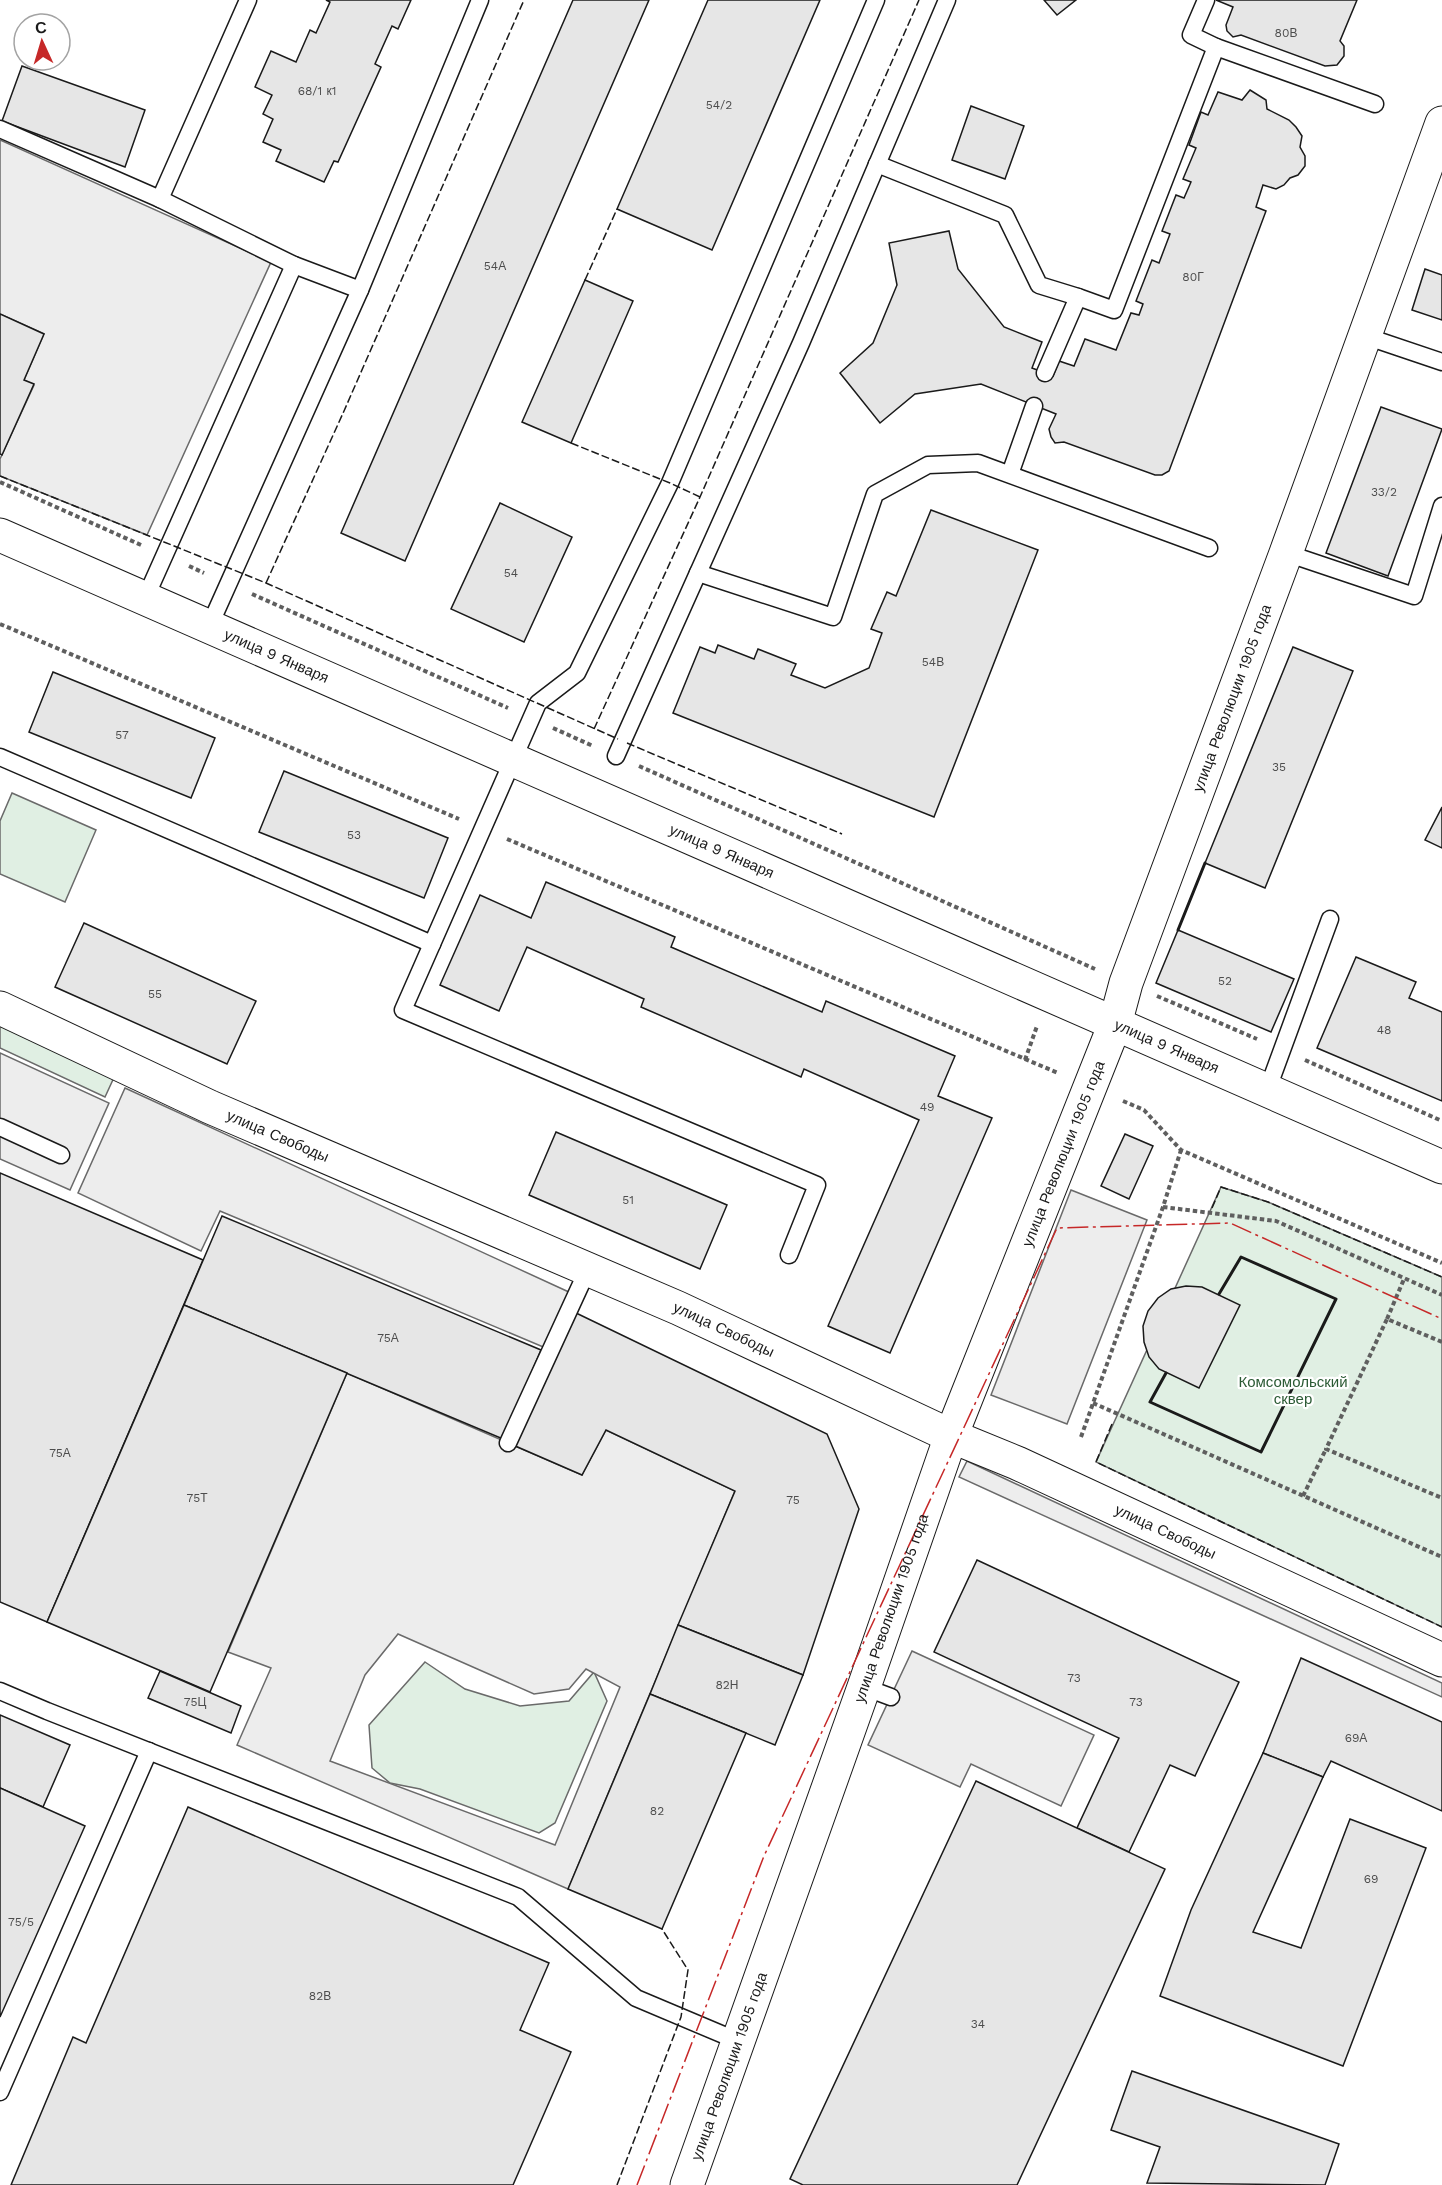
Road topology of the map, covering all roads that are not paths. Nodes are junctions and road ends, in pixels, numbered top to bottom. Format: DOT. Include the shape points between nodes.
graph roads {
  1 [pos="248,0"];
  2 [pos="480,0"];
  3 [pos="876,0"];
  4 [pos="947,0"];
  5 [pos="1206,0"];
  6 [pos="1216,47"];
  7 [pos="1375,104"];
  8 [pos="1442,123"];
  9 [pos="0,129"];
  10 [pos="877,164"];
  11 [pos="160,199"];
  12 [pos="294,265"];
  13 [pos="360,290"];
  14 [pos="1078,297"];
  15 [pos="1365,336"];
  16 [pos="1442,362"];
  17 [pos="1045,373"];
  18 [pos="1034,406"];
  19 [pos="1010,474"];
  20 [pos="1442,506"];
  21 [pos="0,535"];
  22 [pos="1209,548"];
  23 [pos="1286,553"];
  24 [pos="698,573"];
  25 [pos="146,599"];
  26 [pos="209,627"];
  27 [pos="616,756"];
  28 [pos="0,757"];
  29 [pos="513,760"];
  30 [pos="1330,919"];
  31 [pos="432,944"];
  32 [pos="0,1008"];
  33 [pos="1115,1024"];
  34 [pos="1267,1090"];
  35 [pos="0,1127"];
  36 [pos="62,1155"];
  37 [pos="1442,1167"];
  38 [pos="789,1255"];
  39 [pos="588,1269"];
  40 [pos="951,1436"];
  41 [pos="508,1443"];
  42 [pos="1442,1660"];
  43 [pos="0,1690"];
  44 [pos="149,1751"];
  45 [pos="738,2041"];
  46 [pos="0,2092"];
  47 [pos="687,2185"];
  1 -- 11 [label="lane"];
  2 -- 13 [label="lane"];
  3 -- 29 [label="lane" via="670,483 577,673 538,704"];
  4 -- 10 [label="lane"];
  5 -- 6 [label="lane" via="1191,35"];
  6 -- 7 [label="lane"];
  6 -- 14 [label="lane" via="1114,310"];
  8 -- 15 [label="main road, улица Революции 1905 года"];
  9 -- 11 [label="lane"];
  10 -- 14 [label="lane" via="1005,215 1039,285"];
  10 -- 24 [label="lane"];
  11 -- 12 [label="lane"];
  12 -- 13 [label="lane"];
  12 -- 25 [label="lane"];
  13 -- 26 [label="lane"];
  14 -- 17 [label="lane"];
  15 -- 16 [label="lane"];
  15 -- 23 [label="main road, улица Революции 1905 года"];
  18 -- 19 [label="lane"];
  19 -- 22 [label="lane"];
  19 -- 24 [label="lane" via="978,463 928,465 875,494 833,617"];
  20 -- 23 [label="lane" via="1414,596"];
  21 -- 25 [label="main road, улица 9 Января"];
  23 -- 33 [label="main road, улица Революции 1905 года" via="1126,983"];
  24 -- 27 [label="lane"];
  25 -- 26 [label="main road, улица 9 Января"];
  26 -- 29 [label="main road, улица 9 Января"];
  28 -- 31 [label="lane"];
  29 -- 31 [label="lane"];
  29 -- 33 [label="main road, улица 9 Января"];
  30 -- 34 [label="lane"];
  31 -- 38 [label="lane" via="403,1010 817,1185"];
  32 -- 39 [label="main road, улица Свободы" via="210,1107"];
  33 -- 34 [label="main road, улица 9 Января"];
  33 -- 40 [label="main road, улица Революции 1905 года"];
  34 -- 37 [label="main road, улица 9 Января"];
  35 -- 36 [label="lane"];
  39 -- 40 [label="main road, улица Свободы"];
  39 -- 41 [label="lane"];
  40 -- 42 [label="main road, улица Свободы" via="1028,1467"];
  40 -- 45 [label="main road, улица Революции 1905 года" via="878,1692"];
  43 -- 44 [label="lane"];
  44 -- 45 [label="lane" via="518,1897 636,1998"];
  44 -- 46 [label="lane"];
  45 -- 47 [label="main road, улица Революции 1905 года"];
}
